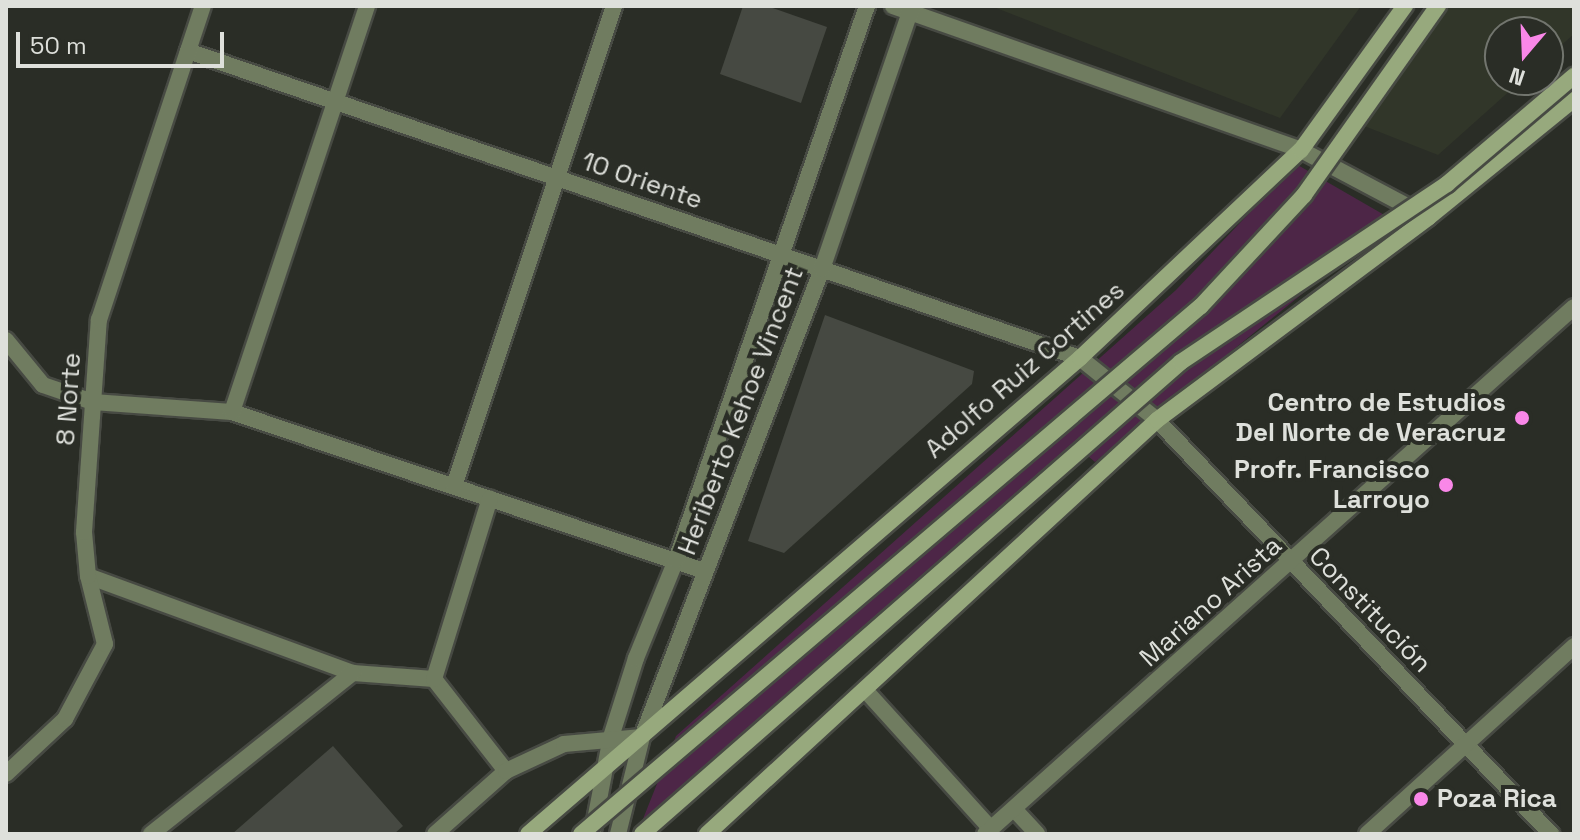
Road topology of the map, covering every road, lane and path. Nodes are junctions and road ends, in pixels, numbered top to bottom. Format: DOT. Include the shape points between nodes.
graph roads {
  1 [pos="203,6"];
  2 [pos="367,6"];
  3 [pos="614,6"];
  4 [pos="867,6"];
  5 [pos="893,6"];
  6 [pos="1405,6"];
  7 [pos="1438,6"];
  8 [pos="911,9"];
  9 [pos="188,51"];
  10 [pos="1574,76"];
  11 [pos="333,99"];
  12 [pos="1574,99"];
  13 [pos="1301,150"];
  14 [pos="554,176"];
  15 [pos="1429,217"];
  16 [pos="781,254"];
  17 [pos="822,269"];
  18 [pos="1574,307"];
  19 [pos="6,340"];
  20 [pos="1080,358"];
  21 [pos="93,402"];
  22 [pos="232,412"];
  23 [pos="1157,420"];
  24 [pos="454,486"];
  25 [pos="490,498"];
  26 [pos="676,560"];
  27 [pos="1292,562"];
  28 [pos="704,571"];
  29 [pos="88,576"];
  30 [pos="1574,646"];
  31 [pos="353,673"];
  32 [pos="434,679"];
  33 [pos="866,691"];
  34 [pos="611,737"];
  35 [pos="642,737"];
  36 [pos="1468,747"];
  37 [pos="605,769"];
  38 [pos="506,771"];
  39 [pos="6,774"];
  40 [pos="1014,809"];
  41 [pos="988,832"];
  42 [pos="151,834"];
  43 [pos="435,834"];
  44 [pos="528,834"];
  45 [pos="581,834"];
  46 [pos="593,834"];
  47 [pos="618,834"];
  48 [pos="642,834"];
  49 [pos="707,834"];
  50 [pos="1037,834"];
  51 [pos="1367,834"];
  52 [pos="1551,834"];
  1 -- 9 [label="street, 8 Norte"];
  2 -- 11 [label="street"];
  3 -- 14 [label="street"];
  4 -- 16 [label="street, Heriberto Kehoe Vincent"];
  5 -- 8 [label="street"];
  6 -- 13 [label="main road, Adolfo Ruiz Cortines"];
  7 -- 45 [label="main road, bridge" via="1304,195 1201,306"];
  8 -- 13 [label="street"];
  8 -- 17 [label="street, Heriberto Kehoe Vincent"];
  9 -- 11 [label="street, 10 Oriente"];
  9 -- 21 [label="street, 8 Norte" via="99,320"];
  10 -- 48 [label="main road, bridge" via="1447,184 1181,362"];
  11 -- 14 [label="street, 10 Oriente"];
  11 -- 22 [label="street"];
  12 -- 15 [label="main road"];
  13 -- 15 [label="street"];
  13 -- 20 [label="main road, Adolfo Ruiz Cortines"];
  14 -- 16 [label="street, 10 Oriente"];
  14 -- 24 [label="street"];
  15 -- 23 [label="main road"];
  16 -- 17 [label="street, 10 Oriente"];
  16 -- 26 [label="street, Heriberto Kehoe Vincent"];
  17 -- 20 [label="street, 10 Oriente"];
  17 -- 28 [label="street, Heriberto Kehoe Vincent"];
  18 -- 27 [label="street, Mariano Arista"];
  19 -- 21 [label="street" via="43,385"];
  20 -- 23 [label="street, Constitución"];
  20 -- 35 [label="main road, Adolfo Ruiz Cortines"];
  21 -- 22 [label="street"];
  21 -- 29 [label="street, 8 Norte" via="84,532"];
  22 -- 24 [label="street"];
  23 -- 27 [label="street, Constitución"];
  23 -- 33 [label="main road"];
  24 -- 25 [label="street"];
  25 -- 26 [label="street"];
  25 -- 32 [label="street"];
  26 -- 28 [label="street"];
  26 -- 34 [label="street, Heriberto Kehoe Vincent"];
  27 -- 36 [label="street, Constitución"];
  27 -- 40 [label="street, Mariano Arista"];
  28 -- 35 [label="street, Heriberto Kehoe Vincent"];
  29 -- 31 [label="street"];
  29 -- 39 [label="street, 8 Norte" via="105,644 65,719"];
  30 -- 36 [label="street"];
  31 -- 32 [label="street"];
  31 -- 42 [label="street"];
  32 -- 38 [label="street"];
  33 -- 41 [label="street"];
  33 -- 49 [label="main road"];
  34 -- 35 [label="street"];
  34 -- 37 [label="street, Heriberto Kehoe Vincent"];
  34 -- 38 [label="street" via="564,744"];
  35 -- 37 [label="main road, Adolfo Ruiz Cortines"];
  35 -- 47 [label="street, Heriberto Kehoe Vincent"];
  36 -- 51 [label="street"];
  36 -- 52 [label="street, Constitución"];
  37 -- 44 [label="main road, Adolfo Ruiz Cortines"];
  37 -- 46 [label="street, Heriberto Kehoe Vincent"];
  38 -- 43 [label="street"];
  40 -- 41 [label="street, Mariano Arista"];
  40 -- 50 [label="street"];
}
